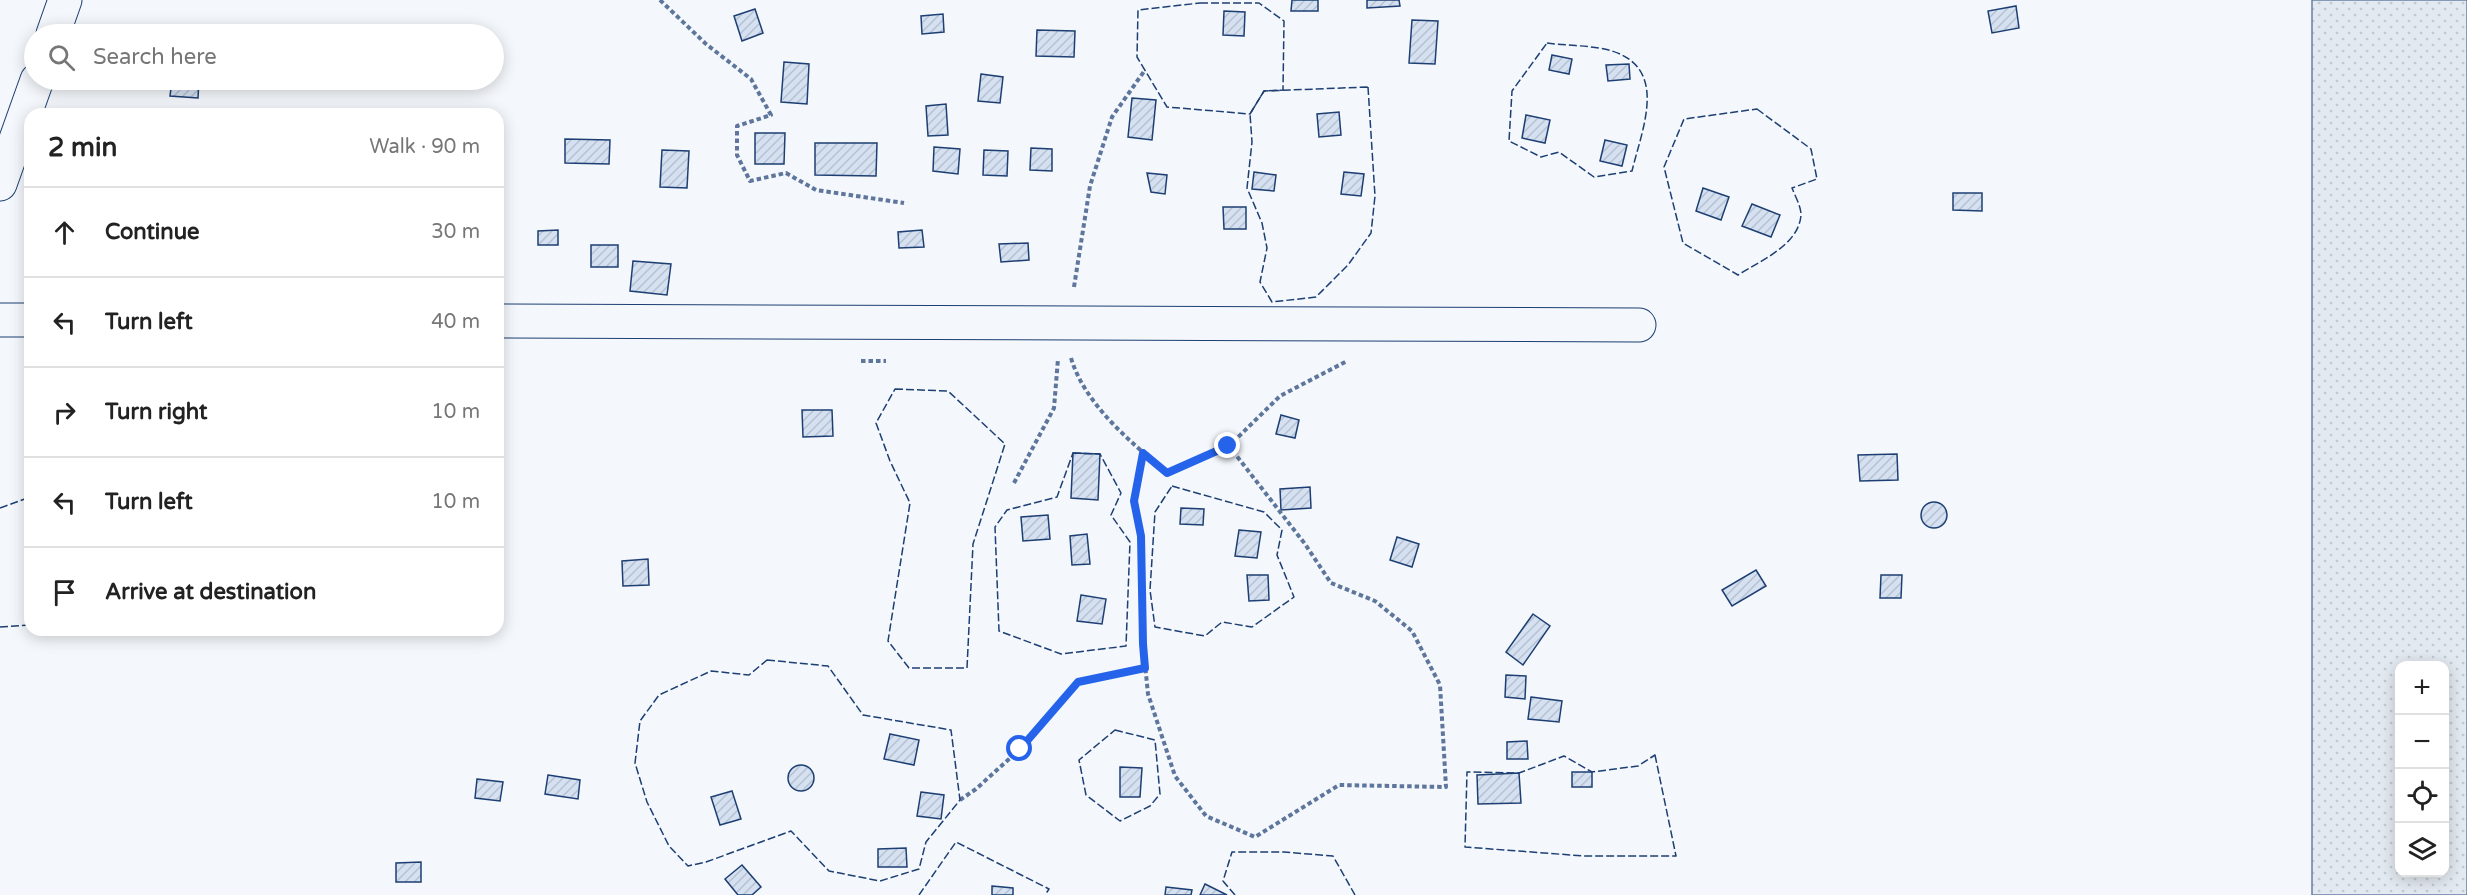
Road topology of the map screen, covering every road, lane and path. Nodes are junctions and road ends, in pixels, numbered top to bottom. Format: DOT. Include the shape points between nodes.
graph roads {
  1 [pos="65,0"];
  2 [pos="660,0"];
  3 [pos="57,24"];
  4 [pos="33,90"];
  5 [pos="27,108"];
  6 [pos="24,117"];
  7 [pos="0,184"];
  8 [pos="904,203"];
  9 [pos="0,320"];
  10 [pos="24,320"];
  11 [pos="504,321"];
  12 [pos="1060,323"];
  13 [pos="1639,325"];
  14 [pos="1349,359"];
  15 [pos="1228,446"];
  16 [pos="1143,453"];
  17 [pos="1014,483"];
  18 [pos="1145,668"];
  19 [pos="960,800"];
  1 -- 3 [label="street"];
  2 -- 8 [label="path" via="706,44 751,79 771,115 737,126 737,155 750,181 786,173 816,190"];
  4 -- 5 [label="street"];
  6 -- 7 [label="street"];
  9 -- 10 [label="street"];
  11 -- 12 [label="street"];
  12 -- 13 [label="street"];
  12 -- 16 [label="path" via="1077,378 1122,435"];
  12 -- 17 [label="path" via="1054,408"];
  14 -- 15 [label="path" via="1280,396"];
  15 -- 16 [label="path" via="1167,473"];
  15 -- 18 [label="path" via="1331,583 1375,601 1412,631 1440,685 1446,787 1339,785 1255,837 1206,816 1175,776 1148,694"];
  16 -- 18 [label="path" via="1134,501 1141,536"];
  18 -- 19 [label="path" via="1078,682 1020,749"];
}
